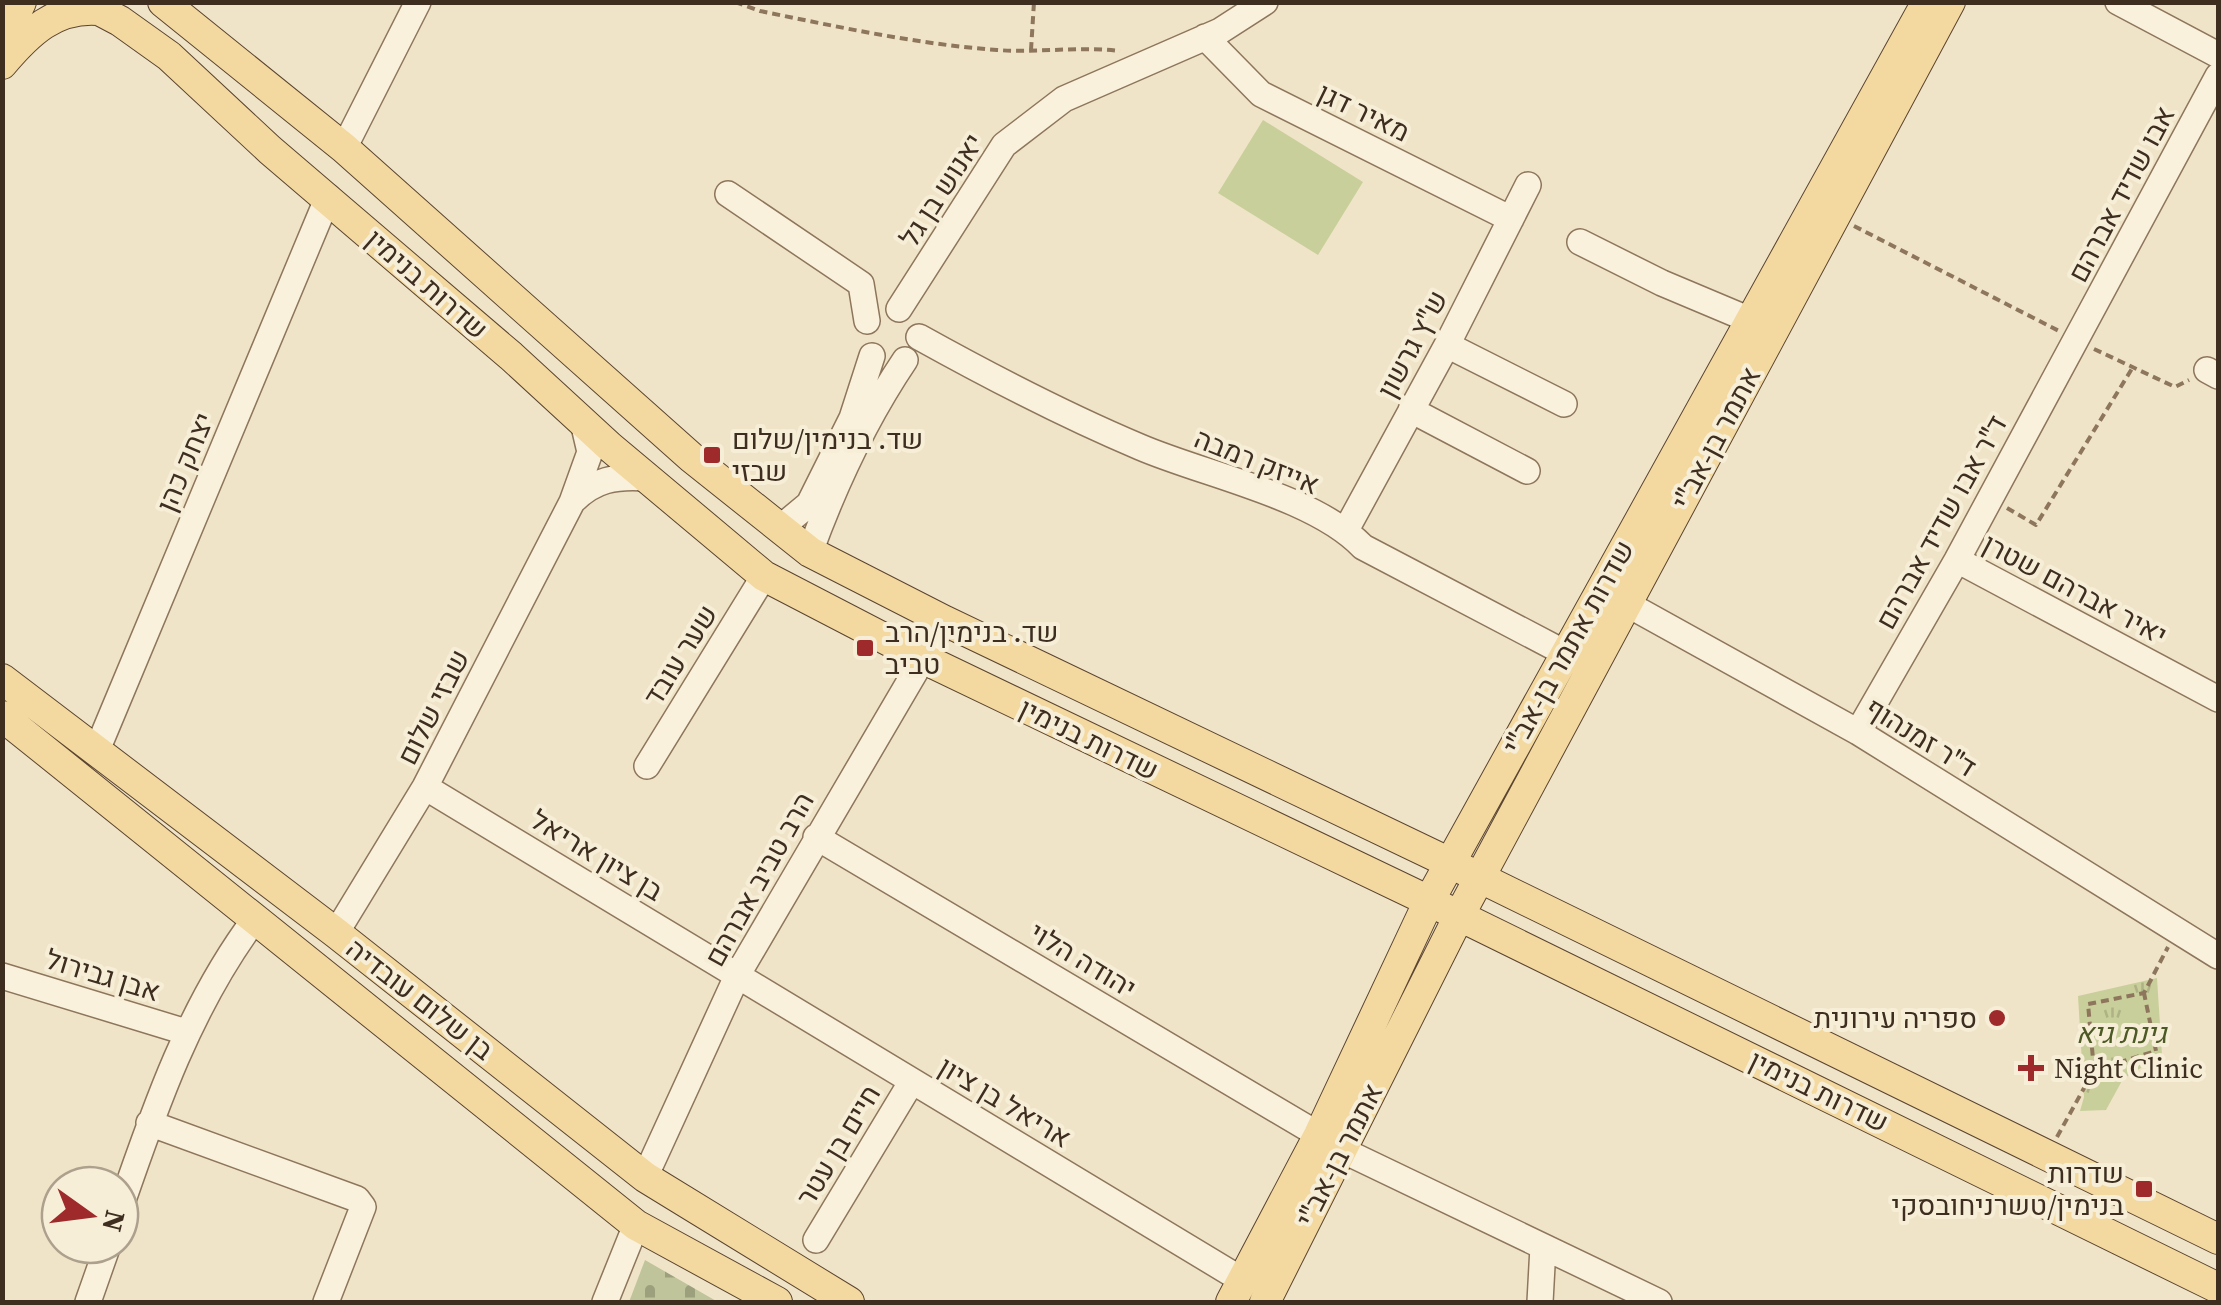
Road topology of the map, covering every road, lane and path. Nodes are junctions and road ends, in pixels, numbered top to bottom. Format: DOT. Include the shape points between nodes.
graph roads {
  1 [pos="21,2"];
  2 [pos="163,2"];
  3 [pos="418,2"];
  4 [pos="735,2"];
  5 [pos="1034,2"];
  6 [pos="1265,2"];
  7 [pos="1927,2"];
  8 [pos="1950,2"];
  9 [pos="2118,2"];
  10 [pos="91,6"];
  11 [pos="1206,37"];
  12 [pos="2,42"];
  13 [pos="1031,50"];
  14 [pos="1122,51"];
  15 [pos="2218,55"];
  16 [pos="2,64"];
  17 [pos="2218,76"];
  18 [pos="344,148"];
  19 [pos="1528,185"];
  20 [pos="728,194"];
  21 [pos="328,198"];
  22 [pos="1835,216"];
  23 [pos="1511,219"];
  24 [pos="1580,242"];
  25 [pos="900,309"];
  26 [pos="1750,320"];
  27 [pos="867,321"];
  28 [pos="919,337"];
  29 [pos="2076,340"];
  30 [pos="1447,345"];
  31 [pos="872,356"];
  32 [pos="906,360"];
  33 [pos="2133,367"];
  34 [pos="2213,373"];
  35 [pos="1564,404"];
  36 [pos="1411,410"];
  37 [pos="583,422"];
  38 [pos="1527,471"];
  39 [pos="646,478"];
  40 [pos="1990,498"];
  41 [pos="572,502"];
  42 [pos="780,528"];
  43 [pos="1346,530"];
  44 [pos="810,552"];
  45 [pos="1957,560"];
  46 [pos="764,576"];
  47 [pos="1627,604"];
  48 [pos="945,621"];
  49 [pos="1564,653"];
  50 [pos="922,658"];
  51 [pos="2,679"];
  52 [pos="2218,699"];
  53 [pos="2,716"];
  54 [pos="1858,732"];
  55 [pos="97,750"];
  56 [pos="647,766"];
  57 [pos="425,787"];
  58 [pos="816,837"];
  59 [pos="1450,863"];
  60 [pos="1480,879"];
  61 [pos="1429,901"];
  62 [pos="1460,916"];
  63 [pos="255,918"];
  64 [pos="2177,932"];
  65 [pos="336,933"];
  66 [pos="2218,956"];
  67 [pos="738,974"];
  68 [pos="2,976"];
  69 [pos="2144,993"];
  70 [pos="186,1032"];
  71 [pos="2094,1070"];
  72 [pos="912,1081"];
  73 [pos="149,1123"];
  74 [pos="1331,1142"];
  75 [pos="2048,1154"];
  76 [pos="135,1165"];
  77 [pos="645,1176"];
  78 [pos="636,1225"];
  79 [pos="816,1240"];
  80 [pos="2218,1240"];
  81 [pos="1543,1247"];
  82 [pos="101,1265"];
  83 [pos="2218,1288"];
  84 [pos="1237,1291"];
  85 [pos="88,1302"];
  86 [pos="330,1302"];
  87 [pos="605,1302"];
  88 [pos="777,1302"];
  89 [pos="849,1302"];
  90 [pos="1265,1302"];
  91 [pos="1540,1302"];
  92 [pos="1659,1302"];
  1 -- 12 [label="main road"];
  2 -- 18 [label="main road, שדרות בנימין"];
  3 -- 18 [label="street"];
  4 -- 13 [label="path" via="910,42"];
  5 -- 13 [label="path"];
  6 -- 11 [label="street, יאנוש בן גל"];
  7 -- 26 [label="main road, שדרות אתמר בן-אב\"י"];
  8 -- 22 [label="main road, אתמר בן-אב\"י"];
  9 -- 15 [label="street"];
  10 -- 16 [label="main road" via="48,20"];
  10 -- 21 [label="main road, שדרות בנימין" via="169,56"];
  11 -- 23 [label="street, מאיר דגן" via="1261,94"];
  11 -- 25 [label="street, יאנוש בן גל" via="1064,99 1004,145"];
  13 -- 14 [label="path"];
  17 -- 29 [label="street, אבו שדיד אברהם"];
  18 -- 42 [label="main road, שדרות בנימין" via="692,458"];
  19 -- 23 [label="street, ש\"ץ גרשון"];
  20 -- 27 [label="street" via="861,284"];
  21 -- 37 [label="main road, שדרות בנימין"];
  21 -- 55 [label="street, יצחק כהן"];
  22 -- 29 [label="path"];
  22 -- 47 [label="main road, אתמר בן-אב\"י"];
  23 -- 30 [label="street, ש\"ץ גרשון"];
  24 -- 26 [label="street"];
  25 -- 27 [label="street" via="881,310"];
  25 -- 28 [label="street" via="914,320"];
  26 -- 49 [label="main road, שדרות אתמר בן-אב\"י"];
  27 -- 31 [label="street" via="863,340"];
  28 -- 32 [label="street"];
  28 -- 43 [label="street, אייזק רמבה" via="1140,448"];
  29 -- 33 [label="path"];
  29 -- 40 [label="street, ד\"ר אבו שדיד אברהם"];
  30 -- 35 [label="street"];
  30 -- 36 [label="street, ש\"ץ גרשון"];
  31 -- 32 [label="street" via="888,364"];
  31 -- 42 [label="street" via="852,418 808,504"];
  32 -- 44 [label="street"];
  33 -- 34 [label="path" via="2176,388"];
  33 -- 40 [label="path" via="2036,525"];
  36 -- 38 [label="street"];
  36 -- 43 [label="street, ש\"ץ גרשון"];
  37 -- 39 [label="main road, שדרות בנימין"];
  37 -- 41 [label="street, שבזי שלום" via="590,452"];
  39 -- 41 [label="street" via="604,480"];
  39 -- 46 [label="main road, שדרות בנימין"];
  40 -- 45 [label="street, ד\"ר אבו שדיד אברהם"];
  41 -- 57 [label="street, שבזי שלום"];
  42 -- 44 [label="main road, שדרות בנימין"];
  43 -- 49 [label="street, אייזק רמבה" via="1363,547"];
  44 -- 48 [label="main road, שדרות בנימין"];
  45 -- 52 [label="street, יאיר אברהם שטרן"];
  45 -- 54 [label="street, ד\"ר אבו שדיד אברהם"];
  46 -- 50 [label="main road, שדרות בנימין"];
  46 -- 56 [label="street, שער עובד"];
  47 -- 54 [label="street, ד\"ר זמנהוף"];
  47 -- 60 [label="main road, אתמר בן-אב\"י"];
  48 -- 50 [label="street, הרב טביב אברהם"];
  48 -- 59 [label="main road, שדרות בנימין"];
  49 -- 59 [label="main road, שדרות אתמר בן-אב\"י"];
  50 -- 58 [label="street, הרב טביב אברהם"];
  50 -- 61 [label="main road, שדרות בנימין"];
  51 -- 55 [label="main road, בן שלום עובדיה"];
  53 -- 63 [label="main road, בן שלום עובדיה"];
  54 -- 64 [label="street, ד\"ר זמנהוף"];
  55 -- 65 [label="main road, בן שלום עובדיה"];
  57 -- 65 [label="street, שבזי שלום"];
  57 -- 67 [label="street, בן ציון אריאל"];
  58 -- 67 [label="street, הרב טביב אברהם"];
  58 -- 74 [label="street, יהודה הלוי"];
  59 -- 60 [label="main road, שדרות בנימין"];
  59 -- 61 [label="main road, שדרות אתמר בן-אב\"י"];
  60 -- 62 [label="main road, אתמר בן-אב\"י"];
  60 -- 75 [label="main road, שדרות בנימין"];
  61 -- 62 [label="main road, שדרות בנימין"];
  61 -- 74 [label="main road, שדרות אתמר בן-אב\"י"];
  62 -- 74 [label="main road, אתמר בן-אב\"י"];
  62 -- 83 [label="main road, שדרות בנימין"];
  63 -- 70 [label="street"];
  63 -- 78 [label="main road, בן שלום עובדיה"];
  64 -- 66 [label="street, ד\"ר זמנהוף"];
  64 -- 69 [label="path"];
  65 -- 77 [label="main road, בן שלום עובדיה"];
  67 -- 72 [label="street, אריאל בן ציון"];
  67 -- 77 [label="street, הרב טביב אברהם"];
  68 -- 70 [label="street, אבן גבירול"];
  69 -- 71 [label="path" via="2088,1004"];
  69 -- 71 [label="path" via="2156,1051"];
  70 -- 73 [label="street"];
  71 -- 75 [label="path"];
  72 -- 79 [label="street, חיים בן עטר"];
  72 -- 84 [label="street, אריאל בן ציון"];
  73 -- 76 [label="street"];
  73 -- 86 [label="street" via="357,1198 363,1207"];
  74 -- 81 [label="street, יהודה הלוי"];
  74 -- 84 [label="main road, שדרות אתמר בן-אב\"י"];
  74 -- 90 [label="main road, אתמר בן-אב\"י"];
  75 -- 80 [label="main road, שדרות בנימין"];
  77 -- 89 [label="main road, בן שלום עובדיה"];
  78 -- 87 [label="street"];
  78 -- 88 [label="main road, בן שלום עובדיה"];
  81 -- 91 [label="street"];
  81 -- 92 [label="street, יהודה הלוי"];
  82 -- 85 [label="street"];
}
